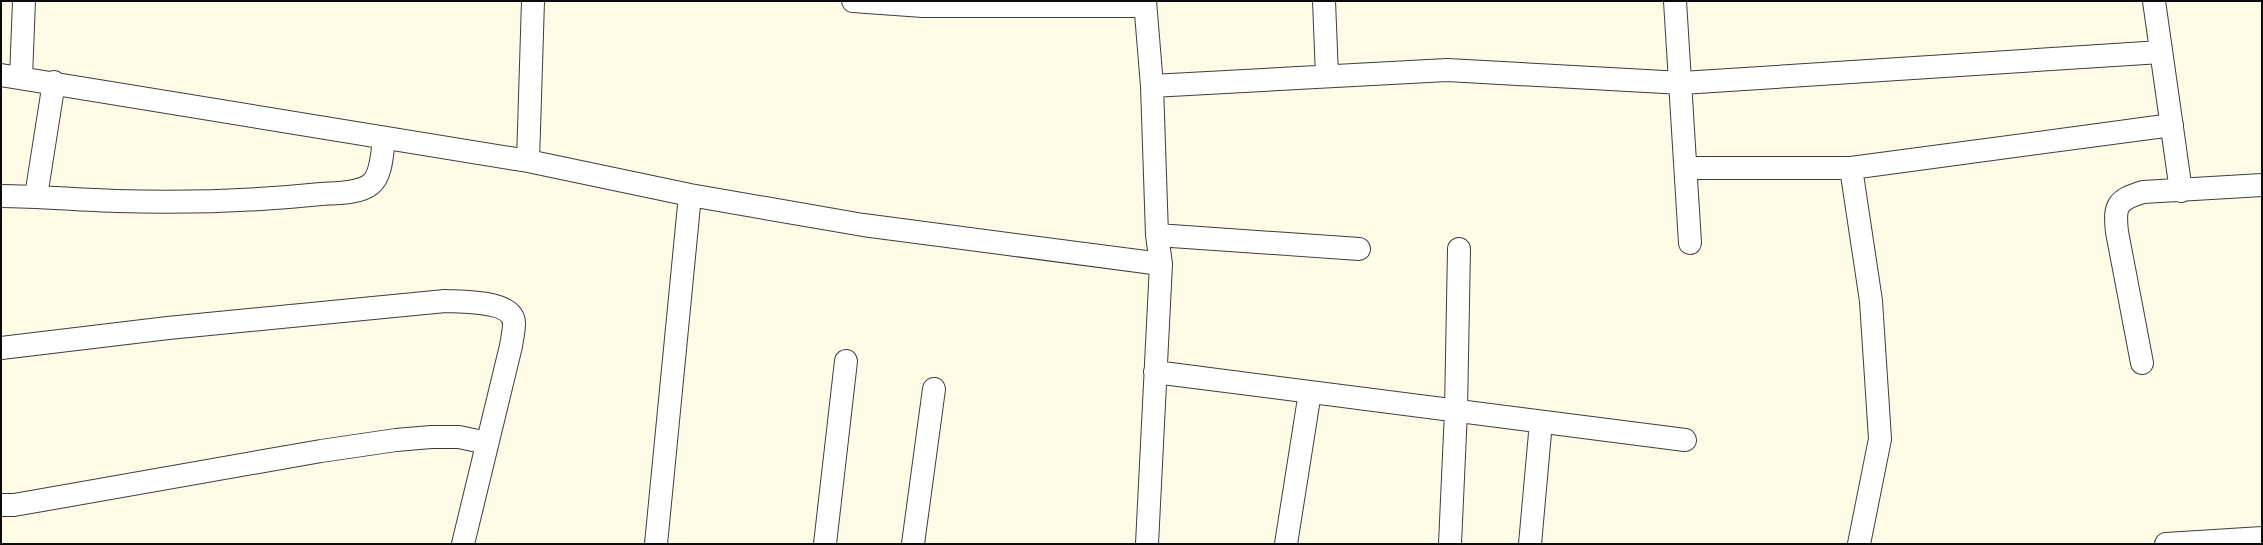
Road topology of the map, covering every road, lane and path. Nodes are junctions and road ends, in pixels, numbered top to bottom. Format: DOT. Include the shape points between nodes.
graph roads {
  1 [pos="24,1"];
  2 [pos="533,1"];
  3 [pos="853,1"];
  4 [pos="1324,1"];
  5 [pos="1675,1"];
  6 [pos="2154,1"];
  7 [pos="1145,3"];
  8 [pos="2161,52"];
  9 [pos="11,76"];
  10 [pos="1327,76"];
  11 [pos="54,82"];
  12 [pos="1682,83"];
  13 [pos="1152,86"];
  14 [pos="2172,126"];
  15 [pos="384,139"];
  16 [pos="528,161"];
  17 [pos="1686,168"];
  18 [pos="1851,168"];
  19 [pos="2262,185"];
  20 [pos="2180,191"];
  21 [pos="690,195"];
  22 [pos="1,196"];
  23 [pos="36,196"];
  24 [pos="1157,235"];
  25 [pos="1690,243"];
  26 [pos="1359,249"];
  27 [pos="1459,249"];
  28 [pos="1161,264"];
  29 [pos="1,348"];
  30 [pos="846,361"];
  31 [pos="2142,363"];
  32 [pos="1155,372"];
  33 [pos="934,389"];
  34 [pos="1310,392"];
  35 [pos="1456,411"];
  36 [pos="1542,422"];
  37 [pos="1685,440"];
  38 [pos="487,443"];
  39 [pos="1,505"];
  40 [pos="2262,538"];
  41 [pos="463,544"];
  42 [pos="656,544"];
  43 [pos="825,544"];
  44 [pos="913,544"];
  45 [pos="1147,544"];
  46 [pos="1286,544"];
  47 [pos="1450,544"];
  48 [pos="1530,544"];
  49 [pos="1859,544"];
  50 [pos="2166,544"];
  1 -- 9 [label="street"];
  2 -- 16 [label="street"];
  3 -- 7 [label="street" via="923,6"];
  4 -- 10 [label="street"];
  5 -- 12 [label="street"];
  6 -- 8 [label="street"];
  7 -- 13 [label="street"];
  8 -- 12 [label="street"];
  8 -- 14 [label="street"];
  9 -- 11 [label="street"];
  10 -- 12 [label="street" via="1447,70"];
  10 -- 13 [label="street"];
  11 -- 15 [label="street"];
  11 -- 23 [label="street"];
  12 -- 17 [label="street"];
  13 -- 24 [label="street"];
  14 -- 18 [label="street"];
  14 -- 20 [label="street"];
  15 -- 16 [label="street"];
  15 -- 23 [label="street" via="378,174 372,184 364,189 277,198 116,201"];
  16 -- 21 [label="street"];
  17 -- 18 [label="street"];
  17 -- 25 [label="street"];
  18 -- 49 [label="street" via="1871,301 1880,439"];
  19 -- 20 [label="street"];
  20 -- 31 [label="street" via="2143,192 2128,197 2118,204 2115,214"];
  21 -- 28 [label="street" via="863,225"];
  21 -- 42 [label="street"];
  22 -- 23 [label="street"];
  24 -- 26 [label="street"];
  24 -- 28 [label="street"];
  27 -- 35 [label="street"];
  28 -- 32 [label="street"];
  29 -- 38 [label="street" via="374,307 445,301 482,303 501,307 510,314 514,323 511,346"];
  30 -- 43 [label="street"];
  32 -- 34 [label="street"];
  32 -- 45 [label="street"];
  33 -- 44 [label="street"];
  34 -- 35 [label="street"];
  34 -- 46 [label="street"];
  35 -- 36 [label="street"];
  35 -- 47 [label="street"];
  36 -- 37 [label="street"];
  36 -- 48 [label="street"];
  38 -- 39 [label="street" via="459,437 431,436 396,440 14,505"];
  38 -- 41 [label="street"];
  40 -- 50 [label="street"];
}
